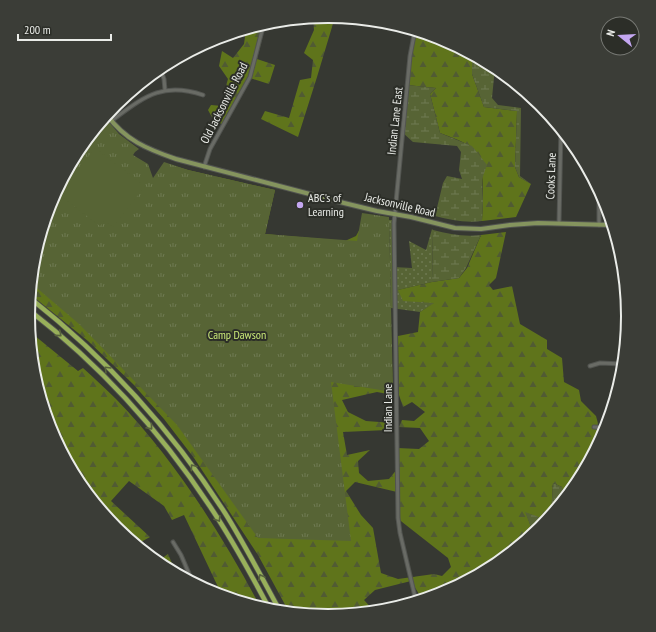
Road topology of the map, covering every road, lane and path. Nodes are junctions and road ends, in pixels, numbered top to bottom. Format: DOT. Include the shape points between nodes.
graph roads {
  1 [pos="262,31"];
  2 [pos="414,36"];
  3 [pos="162,74"];
  4 [pos="165,90"];
  5 [pos="203,95"];
  6 [pos="111,121"];
  7 [pos="561,139"];
  8 [pos="204,167"];
  9 [pos="599,204"];
  10 [pos="394,214"];
  11 [pos="559,223"];
  12 [pos="599,225"];
  13 [pos="606,225"];
  14 [pos="36,303"];
  15 [pos="35,315"];
  16 [pos="616,364"];
  17 [pos="590,366"];
  18 [pos="594,427"];
  19 [pos="599,427"];
  20 [pos="173,542"];
  21 [pos="190,575"];
  22 [pos="415,595"];
  23 [pos="266,602"];
  24 [pos="276,604"];
  1 -- 8 [label="street, Old Jacksonville Road" via="250,77 213,144"];
  2 -- 10 [label="street, Indian Lane East"];
  3 -- 4 [label="street"];
  4 -- 5 [label="street" via="191,91"];
  4 -- 6 [label="street" via="150,95"];
  6 -- 8 [label="main road, Jacksonville Road" via="121,132 142,146"];
  7 -- 11 [label="street, Cooks Lane"];
  8 -- 10 [label="main road, Jacksonville Road"];
  9 -- 12 [label="street"];
  10 -- 11 [label="main road, Jacksonville Road" via="464,229 510,224"];
  10 -- 22 [label="street, Indian Lane" via="398,523"];
  11 -- 12 [label="main road, Jacksonville Road"];
  12 -- 13 [label="main road, Jacksonville Road"];
  24 -- 14 [label="highway, one-way" via="228,519 172,440 102,363"];
  15 -- 23 [label="highway, one-way" via="96,369 166,445 218,518"];
  16 -- 17 [label="street" via="600,363"];
  18 -- 19 [label="street"];
  20 -- 21 [label="street"];
}
